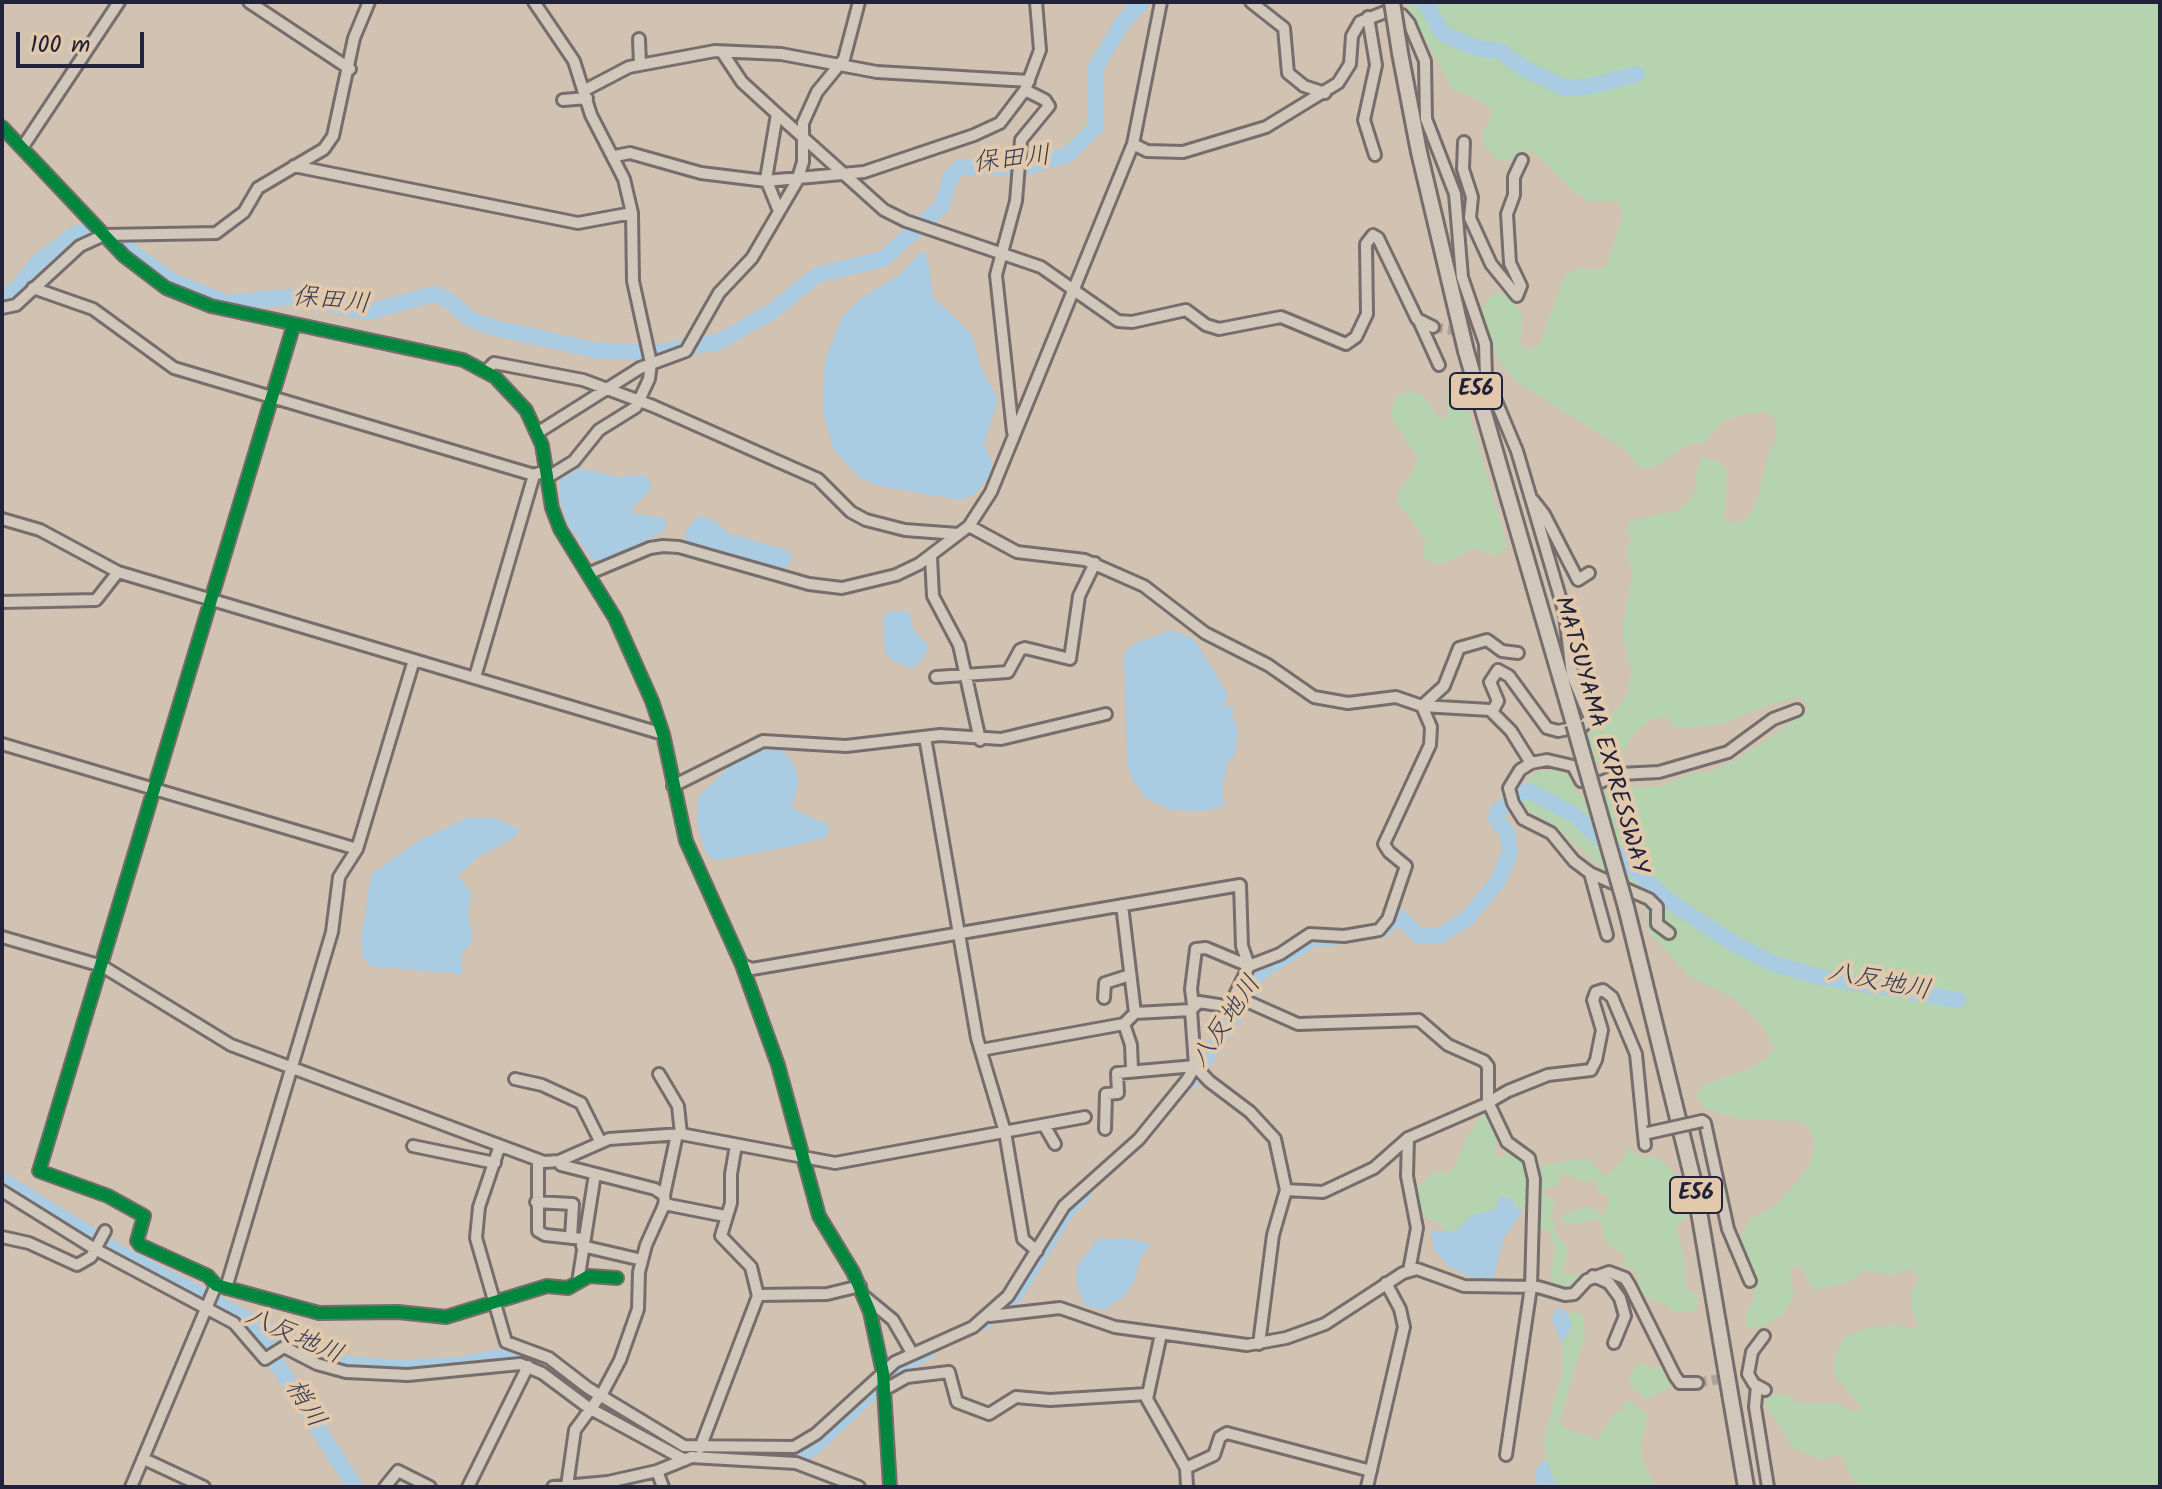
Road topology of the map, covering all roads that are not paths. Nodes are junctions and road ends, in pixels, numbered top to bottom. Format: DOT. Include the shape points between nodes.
graph roads {
  1 [pos="119,2"];
  2 [pos="249,2"];
  3 [pos="369,2"];
  4 [pos="534,2"];
  5 [pos="859,2"];
  6 [pos="1036,2"];
  7 [pos="1161,2"];
  8 [pos="1251,2"];
  9 [pos="1392,2"];
  10 [pos="1368,17"];
  11 [pos="639,39"];
  12 [pos="722,52"];
  13 [pos="640,65"];
  14 [pos="839,66"];
  15 [pos="350,69"];
  16 [pos="1027,86"];
  17 [pos="1325,93"];
  18 [pos="586,94"];
  19 [pos="563,100"];
  20 [pos="777,114"];
  21 [pos="2,127"];
  22 [pos="803,139"];
  23 [pos="1464,142"];
  24 [pos="1133,144"];
  25 [pos="22,148"];
  26 [pos="1375,155"];
  27 [pos="615,156"];
  28 [pos="1522,160"];
  29 [pos="294,166"];
  30 [pos="845,176"];
  31 [pos="798,178"];
  32 [pos="766,181"];
  33 [pos="1455,194"];
  34 [pos="1470,208"];
  35 [pos="779,211"];
  36 [pos="632,213"];
  37 [pos="104,235"];
  38 [pos="1001,253"];
  39 [pos="33,288"];
  40 [pos="1074,288"];
  41 [pos="2,308"];
  42 [pos="1420,323"];
  43 [pos="294,324"];
  44 [pos="1433,327"];
  45 [pos="1482,332"];
  46 [pos="1470,333"];
  47 [pos="651,363"];
  48 [pos="1439,365"];
  49 [pos="486,371"];
  50 [pos="610,390"];
  51 [pos="272,397"];
  52 [pos="641,401"];
  53 [pos="537,433"];
  54 [pos="1014,434"];
  55 [pos="548,474"];
  56 [pos="534,475"];
  57 [pos="1531,498"];
  58 [pos="2,519"];
  59 [pos="969,526"];
  60 [pos="958,534"];
  61 [pos="931,557"];
  62 [pos="1095,563"];
  63 [pos="118,572"];
  64 [pos="590,573"];
  65 [pos="1589,573"];
  66 [pos="212,600"];
  67 [pos="2,602"];
  68 [pos="1518,653"];
  69 [pos="414,660"];
  70 [pos="966,674"];
  71 [pos="475,677"];
  72 [pos="936,677"];
  73 [pos="1422,706"];
  74 [pos="1797,710"];
  75 [pos="1492,712"];
  76 [pos="1106,714"];
  77 [pos="663,734"];
  78 [pos="925,737"];
  79 [pos="980,740"];
  80 [pos="2,744"];
  81 [pos="1531,763"];
  82 [pos="673,786"];
  83 [pos="155,789"];
  84 [pos="357,849"];
  85 [pos="1590,873"];
  86 [pos="1122,905"];
  87 [pos="960,933"];
  88 [pos="1669,933"];
  89 [pos="1607,935"];
  90 [pos="2,937"];
  91 [pos="742,965"];
  92 [pos="102,966"];
  93 [pos="1249,966"];
  94 [pos="1130,975"];
  95 [pos="1235,996"];
  96 [pos="1104,998"];
  97 [pos="1192,1008"];
  98 [pos="1135,1013"];
  99 [pos="1124,1024"];
  100 [pos="981,1050"];
  101 [pos="1195,1066"];
  102 [pos="293,1068"];
  103 [pos="1132,1069"];
  104 [pos="659,1074"];
  105 [pos="515,1079"];
  106 [pos="1488,1102"];
  107 [pos="1085,1117"];
  108 [pos="1044,1125"];
  109 [pos="1105,1129"];
  110 [pos="1005,1132"];
  111 [pos="679,1134"];
  112 [pos="1408,1138"];
  113 [pos="600,1141"];
  114 [pos="1055,1144"];
  115 [pos="736,1145"];
  116 [pos="413,1146"];
  117 [pos="499,1148"];
  118 [pos="803,1158"];
  119 [pos="538,1161"];
  120 [pos="559,1161"];
  121 [pos="495,1163"];
  122 [pos="595,1174"];
  123 [pos="1286,1190"];
  124 [pos="2,1191"];
  125 [pos="664,1200"];
  126 [pos="536,1202"];
  127 [pos="725,1216"];
  128 [pos="2,1237"];
  129 [pos="100,1240"];
  130 [pos="579,1241"];
  131 [pos="1037,1251"];
  132 [pos="642,1260"];
  133 [pos="1409,1271"];
  134 [pos="1593,1276"];
  135 [pos="617,1278"];
  136 [pos="1750,1281"];
  137 [pos="578,1282"];
  138 [pos="1386,1283"];
  139 [pos="860,1286"];
  140 [pos="1531,1287"];
  141 [pos="219,1288"];
  142 [pos="758,1295"];
  143 [pos="865,1297"];
  144 [pos="495,1301"];
  145 [pos="206,1305"];
  146 [pos="988,1316"];
  147 [pos="1161,1334"];
  148 [pos="1764,1336"];
  149 [pos="1614,1343"];
  150 [pos="1259,1344"];
  151 [pos="912,1353"];
  152 [pos="528,1366"];
  153 [pos="883,1373"];
  154 [pos="1697,1383"];
  155 [pos="884,1390"];
  156 [pos="1147,1394"];
  157 [pos="600,1395"];
  158 [pos="589,1408"];
  159 [pos="712,1447"];
  160 [pos="700,1448"];
  161 [pos="1506,1455"];
  162 [pos="688,1458"];
  163 [pos="144,1459"];
  164 [pos="1186,1468"];
  165 [pos="657,1471"];
  166 [pos="1371,1471"];
  167 [pos="567,1486"];
  168 [pos="131,1487"];
  169 [pos="204,1487"];
  170 [pos="385,1487"];
  171 [pos="430,1487"];
  172 [pos="468,1487"];
  173 [pos="553,1487"];
  174 [pos="663,1487"];
  175 [pos="859,1487"];
  176 [pos="890,1487"];
  177 [pos="1187,1487"];
  178 [pos="1367,1487"];
  179 [pos="1746,1487"];
  180 [pos="1768,1487"];
  1 -- 25 [label="street"];
  2 -- 15 [label="street"];
  3 -- 15 [label="street" via="357,27"];
  4 -- 18 [label="street" via="574,61"];
  5 -- 14 [label="street"];
  6 -- 16 [label="street" via="1040,50"];
  7 -- 24 [label="street"];
  8 -- 17 [label="street" via="1284,28 1288,73"];
  9 -- 179 [label="highway, MATSUYAMA EXPRESSWAY / E56, bridge" via="1419,152 1469,364 1626,907 1695,1188"];
  10 -- 17 [label="street" via="1352,36 1345,74"];
  10 -- 26 [label="street" via="1376,65 1364,120"];
  10 -- 33 [label="street" via="1402,15 1420,41 1426,119"];
  11 -- 13 [label="street"];
  12 -- 13 [label="street"];
  12 -- 14 [label="street" via="781,54"];
  12 -- 20 [label="street" via="742,82"];
  13 -- 18 [label="street"];
  14 -- 16 [label="street"];
  14 -- 22 [label="street" via="812,102"];
  15 -- 29 [label="street" via="330,144"];
  16 -- 30 [label="street" via="1009,115 988,129"];
  16 -- 38 [label="street" via="1049,106 1021,140 1016,201"];
  17 -- 24 [label="street" via="1266,127 1199,149 1156,152"];
  18 -- 19 [label="street"];
  18 -- 27 [label="street" via="596,125"];
  20 -- 22 [label="street"];
  20 -- 32 [label="street"];
  21 -- 25 [label="street"];
  22 -- 30 [label="street"];
  22 -- 31 [label="street"];
  23 -- 34 [label="street"];
  24 -- 40 [label="street"];
  25 -- 37 [label="street"];
  27 -- 32 [label="street" via="630,153 701,173"];
  27 -- 36 [label="street"];
  28 -- 34 [label="street" via="1507,214 1510,263 1520,295 1491,264"];
  29 -- 36 [label="street" via="578,223"];
  29 -- 37 [label="street" via="258,188 244,212 216,233"];
  30 -- 31 [label="street"];
  30 -- 38 [label="street" via="884,210"];
  31 -- 32 [label="street"];
  31 -- 35 [label="street"];
  32 -- 35 [label="street"];
  33 -- 34 [label="street"];
  33 -- 45 [label="street" via="1463,286"];
  35 -- 47 [label="street" via="752,258 719,293 688,348"];
  36 -- 47 [label="street" via="633,281"];
  37 -- 39 [label="street" via="80,246"];
  37 -- 43 [label="street" via="146,275 181,296"];
  38 -- 40 [label="street" via="1041,267"];
  38 -- 54 [label="street" via="996,285"];
  39 -- 41 [label="street" via="16,305"];
  39 -- 51 [label="street" via="93,309 174,368"];
  40 -- 42 [label="street" via="1118,321 1186,310 1219,329 1281,317 1346,344 1356,337 1367,314 1366,244 1373,235"];
  40 -- 54 [label="street"];
  42 -- 44 [label="street"];
  42 -- 48 [label="street"];
  43 -- 49 [label="street" via="451,357"];
  43 -- 51 [label="street"];
  45 -- 46 [label="street"];
  45 -- 57 [label="street" via="1488,385"];
  47 -- 50 [label="street"];
  47 -- 52 [label="street"];
  49 -- 50 [label="street" via="494,363"];
  49 -- 53 [label="street" via="519,400"];
  50 -- 52 [label="street"];
  50 -- 53 [label="street"];
  51 -- 56 [label="street"];
  51 -- 66 [label="street"];
  52 -- 55 [label="street" via="599,430 574,461"];
  52 -- 60 [label="street" via="818,479 866,520 905,530"];
  53 -- 55 [label="street"];
  54 -- 59 [label="street" via="991,492"];
  55 -- 56 [label="street"];
  55 -- 64 [label="street" via="560,529"];
  56 -- 71 [label="street"];
  57 -- 65 [label="street" via="1578,580"];
  57 -- 75 [label="street" via="1565,614 1572,675 1590,718 1583,726 1547,728 1509,676 1498,670 1490,682 1498,701"];
  58 -- 63 [label="street" via="40,530"];
  59 -- 60 [label="street"];
  59 -- 62 [label="street" via="1017,552"];
  60 -- 61 [label="street"];
  61 -- 64 [label="street" via="896,575 842,588 663,546"];
  61 -- 70 [label="street" via="933,596 959,645"];
  62 -- 70 [label="street" via="1079,596 1070,659 1025,648 1008,672"];
  62 -- 73 [label="street" via="1159,595 1205,633 1268,665 1314,697 1348,703 1396,697"];
  63 -- 66 [label="street"];
  63 -- 67 [label="street" via="96,600"];
  64 -- 77 [label="street" via="615,618"];
  66 -- 69 [label="street"];
  66 -- 83 [label="street"];
  68 -- 73 [label="street" via="1502,651 1487,640 1459,648 1444,686"];
  69 -- 71 [label="street"];
  69 -- 84 [label="street"];
  70 -- 72 [label="street"];
  70 -- 79 [label="street"];
  71 -- 77 [label="street"];
  73 -- 75 [label="street"];
  73 -- 93 [label="street" via="1431,727 1430,745 1384,844 1406,866 1388,919 1372,933 1310,934"];
  74 -- 81 [label="street" via="1773,719 1728,752 1659,772 1581,781 1573,766 1560,761"];
  75 -- 81 [label="street"];
  76 -- 79 [label="street"];
  77 -- 82 [label="street"];
  78 -- 79 [label="street"];
  78 -- 82 [label="street" via="846,746 763,741"];
  78 -- 87 [label="street"];
  80 -- 83 [label="street"];
  81 -- 85 [label="street" via="1509,788 1513,803 1523,819 1551,833"];
  82 -- 91 [label="street" via="690,852"];
  83 -- 84 [label="street"];
  83 -- 92 [label="street"];
  84 -- 102 [label="street" via="339,877 332,932"];
  85 -- 88 [label="street" via="1649,899 1657,907 1657,924"];
  85 -- 89 [label="street"];
  86 -- 87 [label="street"];
  86 -- 93 [label="street" via="1240,885 1242,946"];
  86 -- 94 [label="street"];
  87 -- 91 [label="street" via="752,969"];
  87 -- 100 [label="street"];
  90 -- 92 [label="street"];
  91 -- 118 [label="street" via="778,1065"];
  92 -- 102 [label="street" via="231,1045"];
  92 -- 141 [label="street" via="39,1171 108,1196 144,1216 140,1245 208,1276"];
  93 -- 95 [label="street"];
  93 -- 97 [label="street" via="1206,948 1196,949"];
  94 -- 96 [label="street" via="1105,983"];
  94 -- 98 [label="street"];
  95 -- 97 [label="street" via="1225,1006 1199,1002"];
  95 -- 106 [label="street" via="1298,1024 1419,1020 1448,1045 1484,1061"];
  97 -- 98 [label="street"];
  97 -- 101 [label="street"];
  98 -- 99 [label="street"];
  99 -- 100 [label="street"];
  99 -- 103 [label="street"];
  100 -- 110 [label="street"];
  101 -- 103 [label="street"];
  101 -- 123 [label="street" via="1271,1133"];
  101 -- 131 [label="street" via="1139,1139 1064,1206"];
  102 -- 117 [label="street"];
  102 -- 141 [label="street"];
  103 -- 109 [label="street" via="1117,1073 1118,1093 1106,1094"];
  104 -- 111 [label="street" via="678,1106"];
  105 -- 113 [label="street" via="581,1103"];
  106 -- 112 [label="street"];
  106 -- 136 [label="street, bridge" via="1548,1075 1591,1070 1602,1030 1594,996 1606,990 1636,1054 1645,1138 1705,1123 1728,1229"];
  106 -- 140 [label="street" via="1507,1142 1531,1164"];
  107 -- 108 [label="street"];
  108 -- 110 [label="street"];
  108 -- 114 [label="street"];
  110 -- 118 [label="street" via="835,1163"];
  110 -- 131 [label="street" via="1023,1239"];
  111 -- 113 [label="street"];
  111 -- 115 [label="street"];
  111 -- 125 [label="street"];
  112 -- 123 [label="street" via="1374,1168 1331,1188 1316,1193"];
  112 -- 133 [label="street" via="1407,1176 1417,1228"];
  113 -- 120 [label="street"];
  115 -- 118 [label="street"];
  115 -- 127 [label="street"];
  116 -- 121 [label="street"];
  117 -- 119 [label="street"];
  117 -- 121 [label="street"];
  118 -- 139 [label="street" via="819,1216"];
  119 -- 120 [label="street"];
  119 -- 126 [label="street"];
  120 -- 122 [label="street"];
  121 -- 144 [label="street" via="479,1207 476,1238"];
  122 -- 125 [label="street" via="655,1189"];
  122 -- 130 [label="street"];
  123 -- 150 [label="street" via="1273,1235"];
  124 -- 129 [label="street"];
  125 -- 127 [label="street"];
  125 -- 132 [label="street"];
  126 -- 130 [label="street" via="538,1231"];
  126 -- 130 [label="street" via="573,1204"];
  127 -- 142 [label="street" via="722,1241 751,1267"];
  128 -- 129 [label="street" via="29,1243 70,1265 85,1262"];
  129 -- 145 [label="street"];
  130 -- 132 [label="street"];
  130 -- 137 [label="street"];
  131 -- 146 [label="street" via="1020,1281"];
  132 -- 157 [label="street" via="638,1309 620,1360"];
  133 -- 138 [label="street"];
  133 -- 140 [label="street" via="1464,1286"];
  134 -- 140 [label="street" via="1574,1294"];
  134 -- 149 [label="street" via="1609,1283 1620,1298 1625,1316"];
  134 -- 154 [label="street" via="1609,1272 1625,1278 1675,1376 1680,1383"];
  135 -- 137 [label="street" via="589,1276"];
  137 -- 144 [label="street"];
  138 -- 150 [label="street" via="1325,1324"];
  138 -- 166 [label="street" via="1404,1327"];
  139 -- 142 [label="street" via="827,1294"];
  139 -- 143 [label="street"];
  140 -- 161 [label="street"];
  141 -- 144 [label="street" via="337,1315 446,1317"];
  141 -- 145 [label="street"];
  142 -- 160 [label="street"];
  143 -- 151 [label="street" via="893,1320"];
  143 -- 153 [label="street"];
  144 -- 157 [label="street" via="506,1342 549,1358"];
  145 -- 152 [label="street" via="234,1323 265,1359 284,1347 346,1372 408,1375 497,1364"];
  145 -- 163 [label="street"];
  146 -- 147 [label="street" via="1060,1308 1104,1324"];
  146 -- 151 [label="street"];
  147 -- 150 [label="street"];
  147 -- 156 [label="street"];
  148 -- 180 [label="street" via="1745,1375 1761,1388 1755,1407"];
  151 -- 153 [label="street"];
  152 -- 158 [label="street"];
  152 -- 172 [label="street"];
  153 -- 155 [label="street"];
  153 -- 159 [label="street" via="794,1447"];
  155 -- 156 [label="street" via="907,1377 949,1372 957,1402 989,1414 1016,1397"];
  155 -- 176 [label="street"];
  156 -- 164 [label="street"];
  157 -- 158 [label="street"];
  157 -- 160 [label="street" via="684,1446"];
  158 -- 162 [label="street"];
  158 -- 167 [label="street" via="575,1430"];
  159 -- 160 [label="street"];
  159 -- 162 [label="street"];
  162 -- 165 [label="street"];
  162 -- 175 [label="street" via="796,1463"];
  163 -- 168 [label="street"];
  163 -- 169 [label="street"];
  164 -- 166 [label="street" via="1214,1455 1227,1433"];
  164 -- 177 [label="street"];
  165 -- 167 [label="street"];
  165 -- 174 [label="street"];
  166 -- 178 [label="street"];
  167 -- 173 [label="street"];
  170 -- 171 [label="street" via="398,1471"];
}
